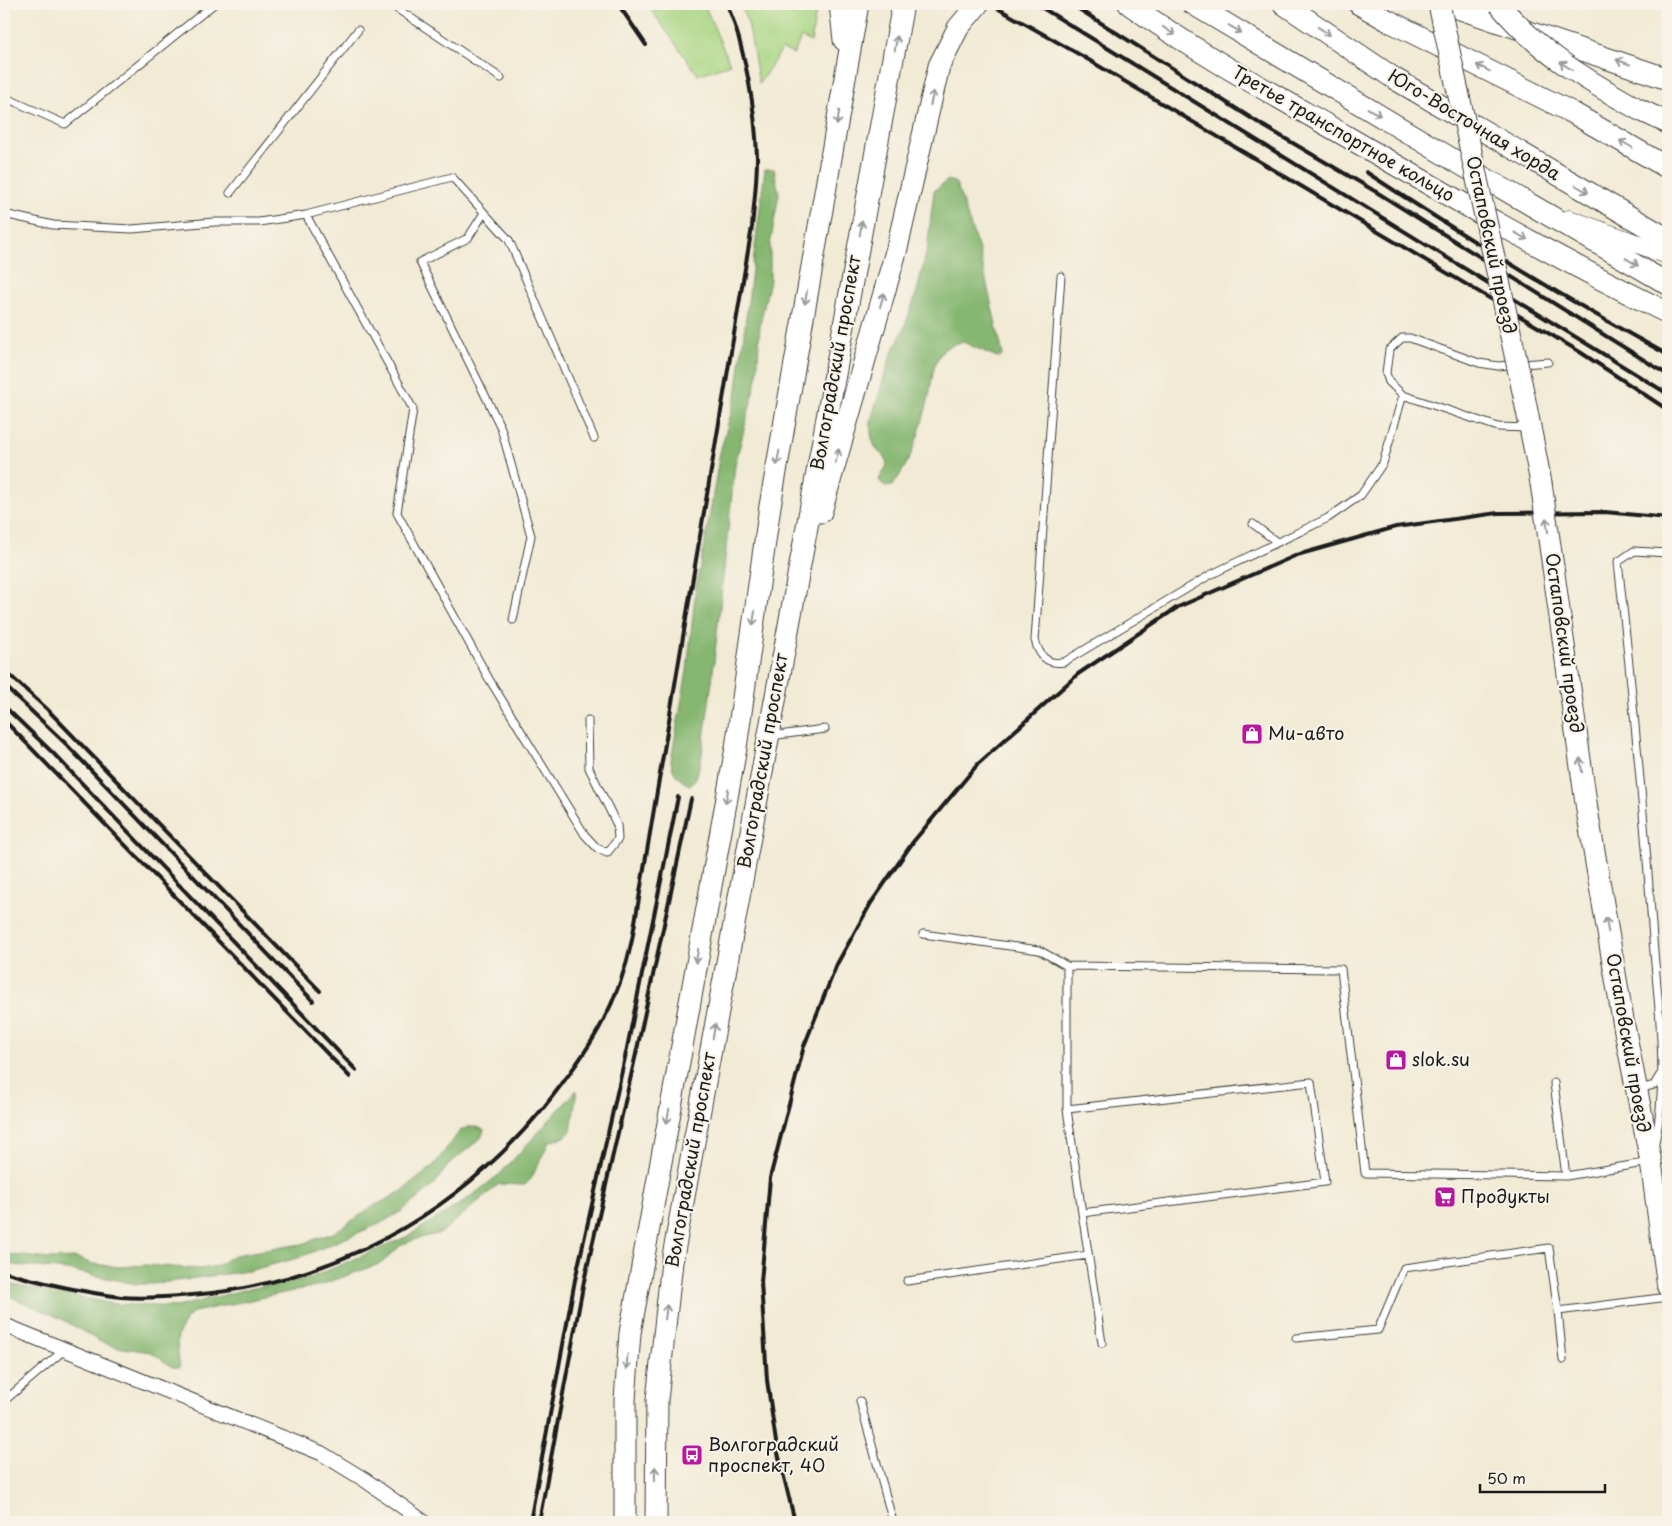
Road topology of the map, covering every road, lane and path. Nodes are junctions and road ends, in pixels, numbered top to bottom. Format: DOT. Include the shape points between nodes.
graph roads {
  1 [pos="214,4"];
  2 [pos="390,4"];
  3 [pos="840,4"];
  4 [pos="858,4"];
  5 [pos="903,4"];
  6 [pos="978,4"];
  7 [pos="1129,4"];
  8 [pos="1193,4"];
  9 [pos="1284,4"];
  10 [pos="1359,4"];
  11 [pos="1439,4"];
  12 [pos="1446,4"];
  13 [pos="1499,4"];
  14 [pos="358,30"];
  15 [pos="846,70"];
  16 [pos="501,78"];
  17 [pos="1668,79"];
  18 [pos="4,98"];
  19 [pos="1668,125"];
  20 [pos="1668,168"];
  21 [pos="230,193"];
  22 [pos="1545,211"];
  23 [pos="484,213"];
  24 [pos="4,214"];
  25 [pos="306,215"];
  26 [pos="1668,239"];
  27 [pos="1668,255"];
  28 [pos="1061,276"];
  29 [pos="1668,284"];
  30 [pos="1668,313"];
  31 [pos="1548,362"];
  32 [pos="1403,395"];
  33 [pos="1530,428"];
  34 [pos="594,438"];
  35 [pos="1253,524"];
  36 [pos="1277,542"];
  37 [pos="1668,553"];
  38 [pos="513,620"];
  39 [pos="786,638"];
  40 [pos="588,720"];
  41 [pos="825,729"];
  42 [pos="768,736"];
  43 [pos="923,934"];
  44 [pos="1067,966"];
  45 [pos="1662,1067"];
  46 [pos="1554,1083"];
  47 [pos="1636,1090"];
  48 [pos="1067,1110"];
  49 [pos="1650,1162"];
  50 [pos="1566,1176"];
  51 [pos="1082,1213"];
  52 [pos="1088,1256"];
  53 [pos="907,1281"];
  54 [pos="1668,1287"];
  55 [pos="1668,1297"];
  56 [pos="1558,1311"];
  57 [pos="4,1325"];
  58 [pos="1296,1338"];
  59 [pos="1102,1343"];
  60 [pos="63,1351"];
  61 [pos="1563,1360"];
  62 [pos="4,1401"];
  63 [pos="860,1401"];
  64 [pos="424,1522"];
  65 [pos="625,1522"];
  66 [pos="656,1522"];
  67 [pos="893,1522"];
  1 -- 18 [label="lane" via="65,124"];
  2 -- 16 [label="lane"];
  3 -- 15 [label="main road"];
  4 -- 15 [label="main road, Волгоградский проспект"];
  39 -- 5 [label="main road, Волгоградский проспект, one-way"];
  39 -- 6 [label="main road, one-way" via="896,248 942,60 958,28"];
  7 -- 30 [label="main road, Третье транспортное кольцо, one-way" via="1191,45 1456,200"];
  8 -- 22 [label="main road, one-way"];
  9 -- 26 [label="main road, Юго-Восточная хорда, one-way" via="1395,79"];
  20 -- 10 [label="main road, one-way" via="1573,113"];
  11 -- 33 [label="main road, Остаповский проезд, bridge"];
  17 -- 12 [label="main road, one-way"];
  19 -- 13 [label="main road, one-way, bridge" via="1550,55"];
  14 -- 21 [label="lane"];
  15 -- 65 [label="main road, Волгоградский проспект, one-way" via="770,506 736,748 630,1333 625,1400"];
  22 -- 27 [label="street"];
  22 -- 29 [label="main road, one-way"];
  23 -- 25 [label="lane" via="452,177"];
  23 -- 34 [label="lane" via="508,240"];
  23 -- 38 [label="lane" via="468,238 420,262 501,428 531,536"];
  24 -- 25 [label="lane" via="53,225 132,229 259,222"];
  25 -- 40 [label="lane" via="413,409 397,513 489,679 585,835 607,853 618,839 617,825 589,768"];
  28 -- 36 [label="lane" via="1035,640 1045,660 1055,664 1064,662 1210,575"];
  31 -- 32 [label="lane" via="1498,366 1402,338 1389,350 1385,362 1389,382"];
  32 -- 33 [label="lane" via="1498,427"];
  32 -- 36 [label="lane" via="1383,463 1361,495 1328,518"];
  47 -- 33 [label="main road, Остаповский проезд, one-way, bridge" via="1588,810 1541,483"];
  35 -- 36 [label="lane"];
  37 -- 45 [label="lane" via="1634,551 1618,562 1646,843"];
  39 -- 42 [label="main road, Волгоградский проспект"];
  41 -- 42 [label="lane"];
  66 -- 42 [label="main road, Волгоградский проспект, one-way" via="657,1400 672,1262"];
  43 -- 44 [label="lane" via="1039,950"];
  44 -- 48 [label="lane"];
  44 -- 50 [label="lane" via="1341,970 1365,1173"];
  45 -- 47 [label="lane" via="1654,1086"];
  45 -- 49 [label="lane" via="1659,1125"];
  46 -- 50 [label="lane"];
  47 -- 49 [label="main road, Остаповский проезд"];
  48 -- 51 [label="lane"];
  48 -- 51 [label="lane" via="1311,1082 1325,1182"];
  49 -- 50 [label="lane"];
  49 -- 54 [label="main road, Остаповский проезд"];
  51 -- 52 [label="lane"];
  52 -- 53 [label="lane"];
  52 -- 59 [label="lane"];
  55 -- 56 [label="lane"];
  56 -- 58 [label="lane" via="1549,1248 1404,1268 1378,1330"];
  56 -- 61 [label="lane"];
  57 -- 60 [label="street"];
  60 -- 62 [label="lane"];
  60 -- 64 [label="street" via="322,1453"];
  63 -- 67 [label="lane"];
}
